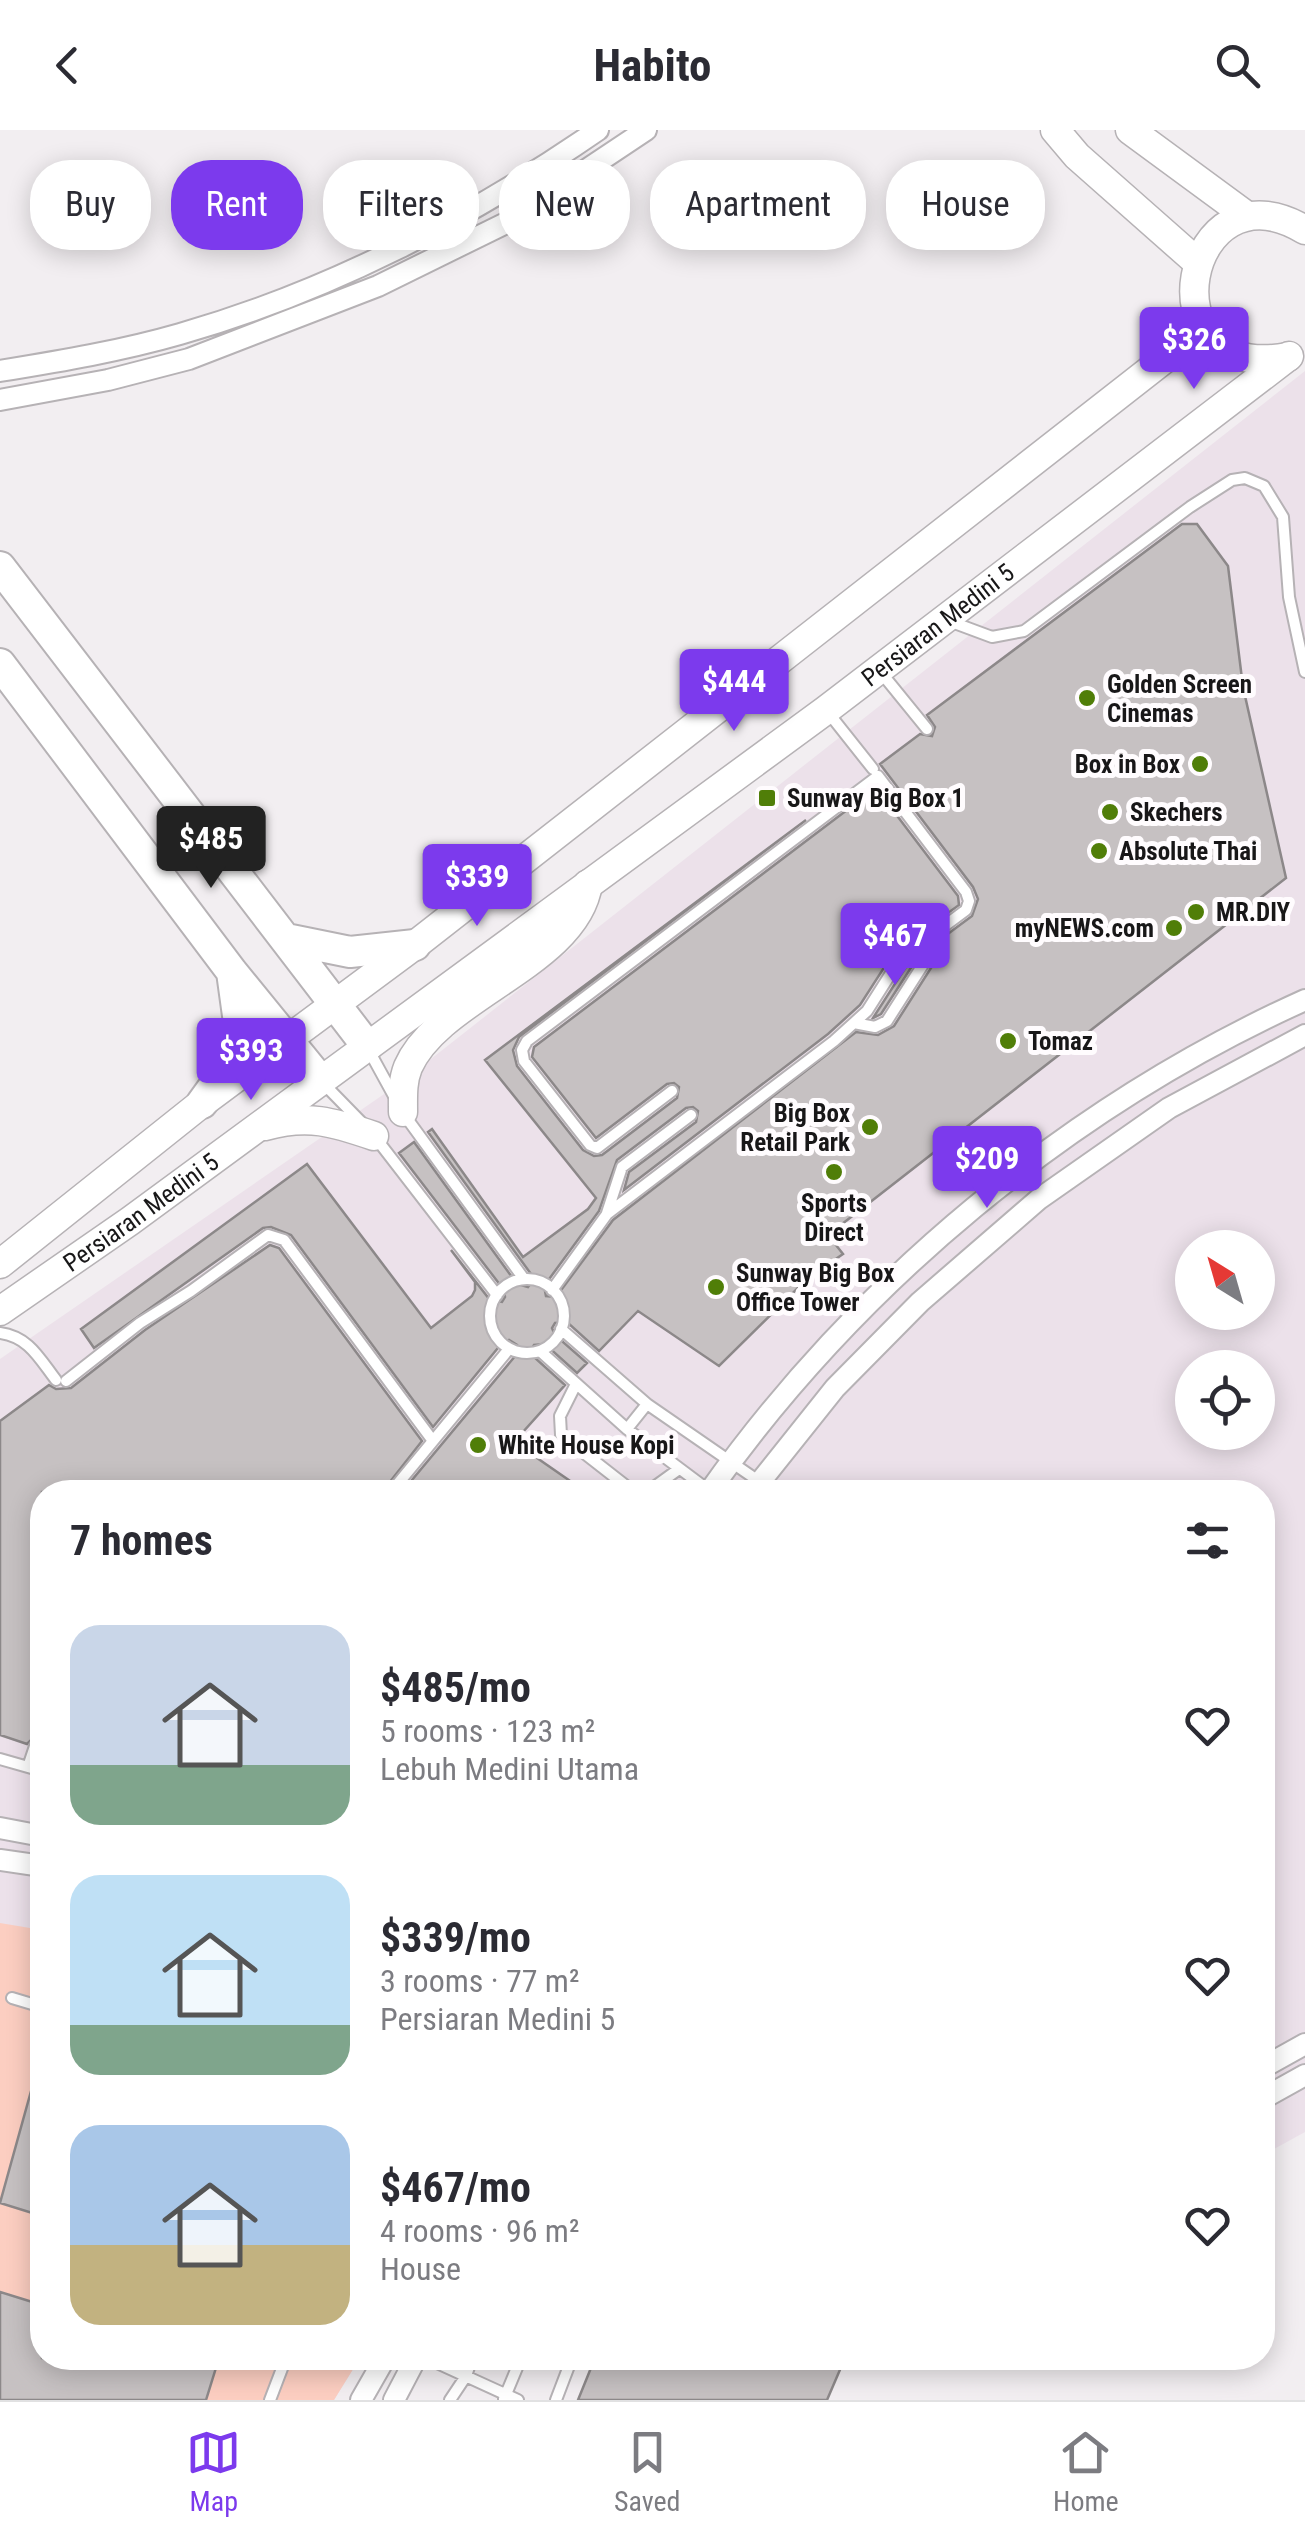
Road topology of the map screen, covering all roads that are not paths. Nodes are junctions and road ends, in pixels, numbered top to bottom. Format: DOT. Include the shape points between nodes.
graph roads {
  1 [pos="598,130"];
  2 [pos="646,130"];
  3 [pos="1056,130"];
  4 [pos="1130,130"];
  5 [pos="1246,216"];
  6 [pos="1305,230"];
  7 [pos="1197,262"];
  8 [pos="1204,328"];
  9 [pos="1297,353"];
  10 [pos="0,371"];
  11 [pos="0,400"];
  12 [pos="0,567"];
  13 [pos="942,619"];
  14 [pos="0,664"];
  15 [pos="879,669"];
  16 [pos="1305,672"];
  17 [pos="826,710"];
  18 [pos="927,729"];
  19 [pos="873,769"];
  20 [pos="588,882"];
  21 [pos="932,935"];
  22 [pos="286,939"];
  23 [pos="416,945"];
  24 [pos="232,972"];
  25 [pos="1305,1000"];
  26 [pos="336,1004"];
  27 [pos="854,1022"];
  28 [pos="1305,1034"];
  29 [pos="288,1040"];
  30 [pos="367,1046"];
  31 [pos="320,1080"];
  32 [pos="672,1090"];
  33 [pos="202,1103"];
  34 [pos="403,1112"];
  35 [pos="691,1114"];
  36 [pos="254,1130"];
  37 [pos="374,1136"];
  38 [pos="607,1214"];
  39 [pos="0,1264"];
  40 [pos="524,1280"];
  41 [pos="552,1290"];
  42 [pos="497,1295"];
  43 [pos="0,1311"];
  44 [pos="561,1329"];
  45 [pos="0,1334"];
  46 [pos="509,1349"];
  47 [pos="540,1350"];
  48 [pos="576,1384"];
  49 [pos="647,1404"];
  50 [pos="627,1429"];
  51 [pos="433,1440"];
  52 [pos="732,1461"];
  53 [pos="680,1468"];
  54 [pos="401,1480"];
  55 [pos="618,1480"];
  56 [pos="664,1480"];
  57 [pos="695,1480"];
  58 [pos="719,1480"];
  59 [pos="750,1480"];
  60 [pos="762,1480"];
  61 [pos="0,1759"];
  62 [pos="30,1760"];
  63 [pos="28,1766"];
  64 [pos="30,1827"];
  65 [pos="4,1828"];
  66 [pos="30,1833"];
  67 [pos="0,1860"];
  68 [pos="30,1864"];
  69 [pos="12,1998"];
  70 [pos="30,2004"];
  71 [pos="1305,2044"];
  72 [pos="1275,2061"];
  73 [pos="1305,2075"];
  74 [pos="1275,2092"];
  75 [pos="281,2370"];
  76 [pos="378,2370"];
  77 [pos="407,2370"];
  78 [pos="412,2370"];
  79 [pos="446,2370"];
  80 [pos="468,2370"];
  81 [pos="517,2370"];
  82 [pos="567,2370"];
  83 [pos="466,2376"];
  84 [pos="365,2394"];
  85 [pos="509,2398"];
  86 [pos="270,2400"];
  87 [pos="394,2400"];
  88 [pos="450,2400"];
  89 [pos="556,2400"];
  1 -- 10 [label="street" via="493,198 262,307 99,355"];
  2 -- 11 [label="street" via="508,222 378,286 189,360"];
  3 -- 7 [label="street"];
  4 -- 5 [label="street"];
  5 -- 6 [label="street" via="1272,216"];
  5 -- 7 [label="street" via="1217,235"];
  7 -- 8 [label="street" via="1194,297"];
  8 -- 9 [label="street" via="1235,354 1264,360"];
  8 -- 23 [label="street, Persiaran Medini 5"];
  9 -- 13 [label="street, Persiaran Medini 5"];
  12 -- 22 [label="main road"];
  13 -- 15 [label="street, Persiaran Medini 5"];
  13 -- 16 [label="lane" via="992,637 1024,632 1190,506 1245,478 1264,486 1283,517"];
  14 -- 24 [label="main road"];
  15 -- 17 [label="street, Persiaran Medini 5"];
  15 -- 18 [label="lane"];
  17 -- 19 [label="lane"];
  17 -- 20 [label="street, Persiaran Medini 5"];
  20 -- 30 [label="street, Persiaran Medini 5"];
  20 -- 34 [label="street" via="585,904 548,945 421,1045 403,1081"];
  21 -- 27 [label="lane" via="900,958"];
  21 -- 27 [label="lane" via="931,952 887,1021"];
  21 -- 32 [label="lane" via="966,910 968,896 878,776 522,1050 524,1061 597,1148"];
  22 -- 23 [label="main road" via="350,952"];
  22 -- 26 [label="main road"];
  23 -- 26 [label="street, Persiaran Medini 5"];
  24 -- 29 [label="main road"];
  24 -- 33 [label="main road" via="240,1030"];
  25 -- 52 [label="street" via="1148,1081 1017,1174 896,1277"];
  26 -- 29 [label="street, Persiaran Medini 5"];
  26 -- 30 [label="main road"];
  27 -- 38 [label="lane"];
  28 -- 60 [label="street" via="1169,1108 1039,1200 908,1314 835,1388"];
  29 -- 31 [label="main road"];
  29 -- 33 [label="street, Persiaran Medini 5"];
  30 -- 31 [label="street, Persiaran Medini 5"];
  30 -- 34 [label="lane"];
  31 -- 36 [label="street, Persiaran Medini 5"];
  31 -- 37 [label="lane"];
  33 -- 39 [label="street, Persiaran Medini 5"];
  34 -- 40 [label="lane"];
  35 -- 38 [label="lane" via="622,1167"];
  36 -- 37 [label="street" via="312,1119"];
  36 -- 43 [label="street, Persiaran Medini 5"];
  37 -- 42 [label="lane"];
  38 -- 41 [label="lane"];
  40 -- 41 [label="lane"];
  40 -- 42 [label="lane"];
  41 -- 44 [label="lane" via="563,1308"];
  42 -- 46 [label="lane" via="491,1324"];
  44 -- 47 [label="lane"];
  44 -- 49 [label="lane"];
  45 -- 51 [label="lane" via="28,1342 61,1380 274,1235"];
  46 -- 47 [label="lane"];
  46 -- 51 [label="lane"];
  47 -- 48 [label="lane"];
  48 -- 50 [label="lane"];
  48 -- 55 [label="lane" via="560,1416 561,1435"];
  49 -- 50 [label="lane"];
  49 -- 52 [label="lane"];
  50 -- 53 [label="lane"];
  51 -- 54 [label="lane"];
  52 -- 58 [label="street"];
  52 -- 59 [label="lane"];
  53 -- 56 [label="lane"];
  53 -- 57 [label="lane"];
  61 -- 63 [label="lane"];
  62 -- 63 [label="lane"];
  64 -- 65 [label="lane"];
  65 -- 66 [label="street"];
  67 -- 68 [label="street"];
  69 -- 70 [label="lane"];
  71 -- 72 [label="street"];
  73 -- 74 [label="street"];
  75 -- 86 [label="lane"];
  76 -- 84 [label="street"];
  77 -- 84 [label="street"];
  78 -- 87 [label="street"];
  79 -- 83 [label="lane"];
  80 -- 83 [label="lane"];
  81 -- 85 [label="lane"];
  82 -- 89 [label="lane"];
  83 -- 85 [label="lane"];
  83 -- 88 [label="lane"];
}
